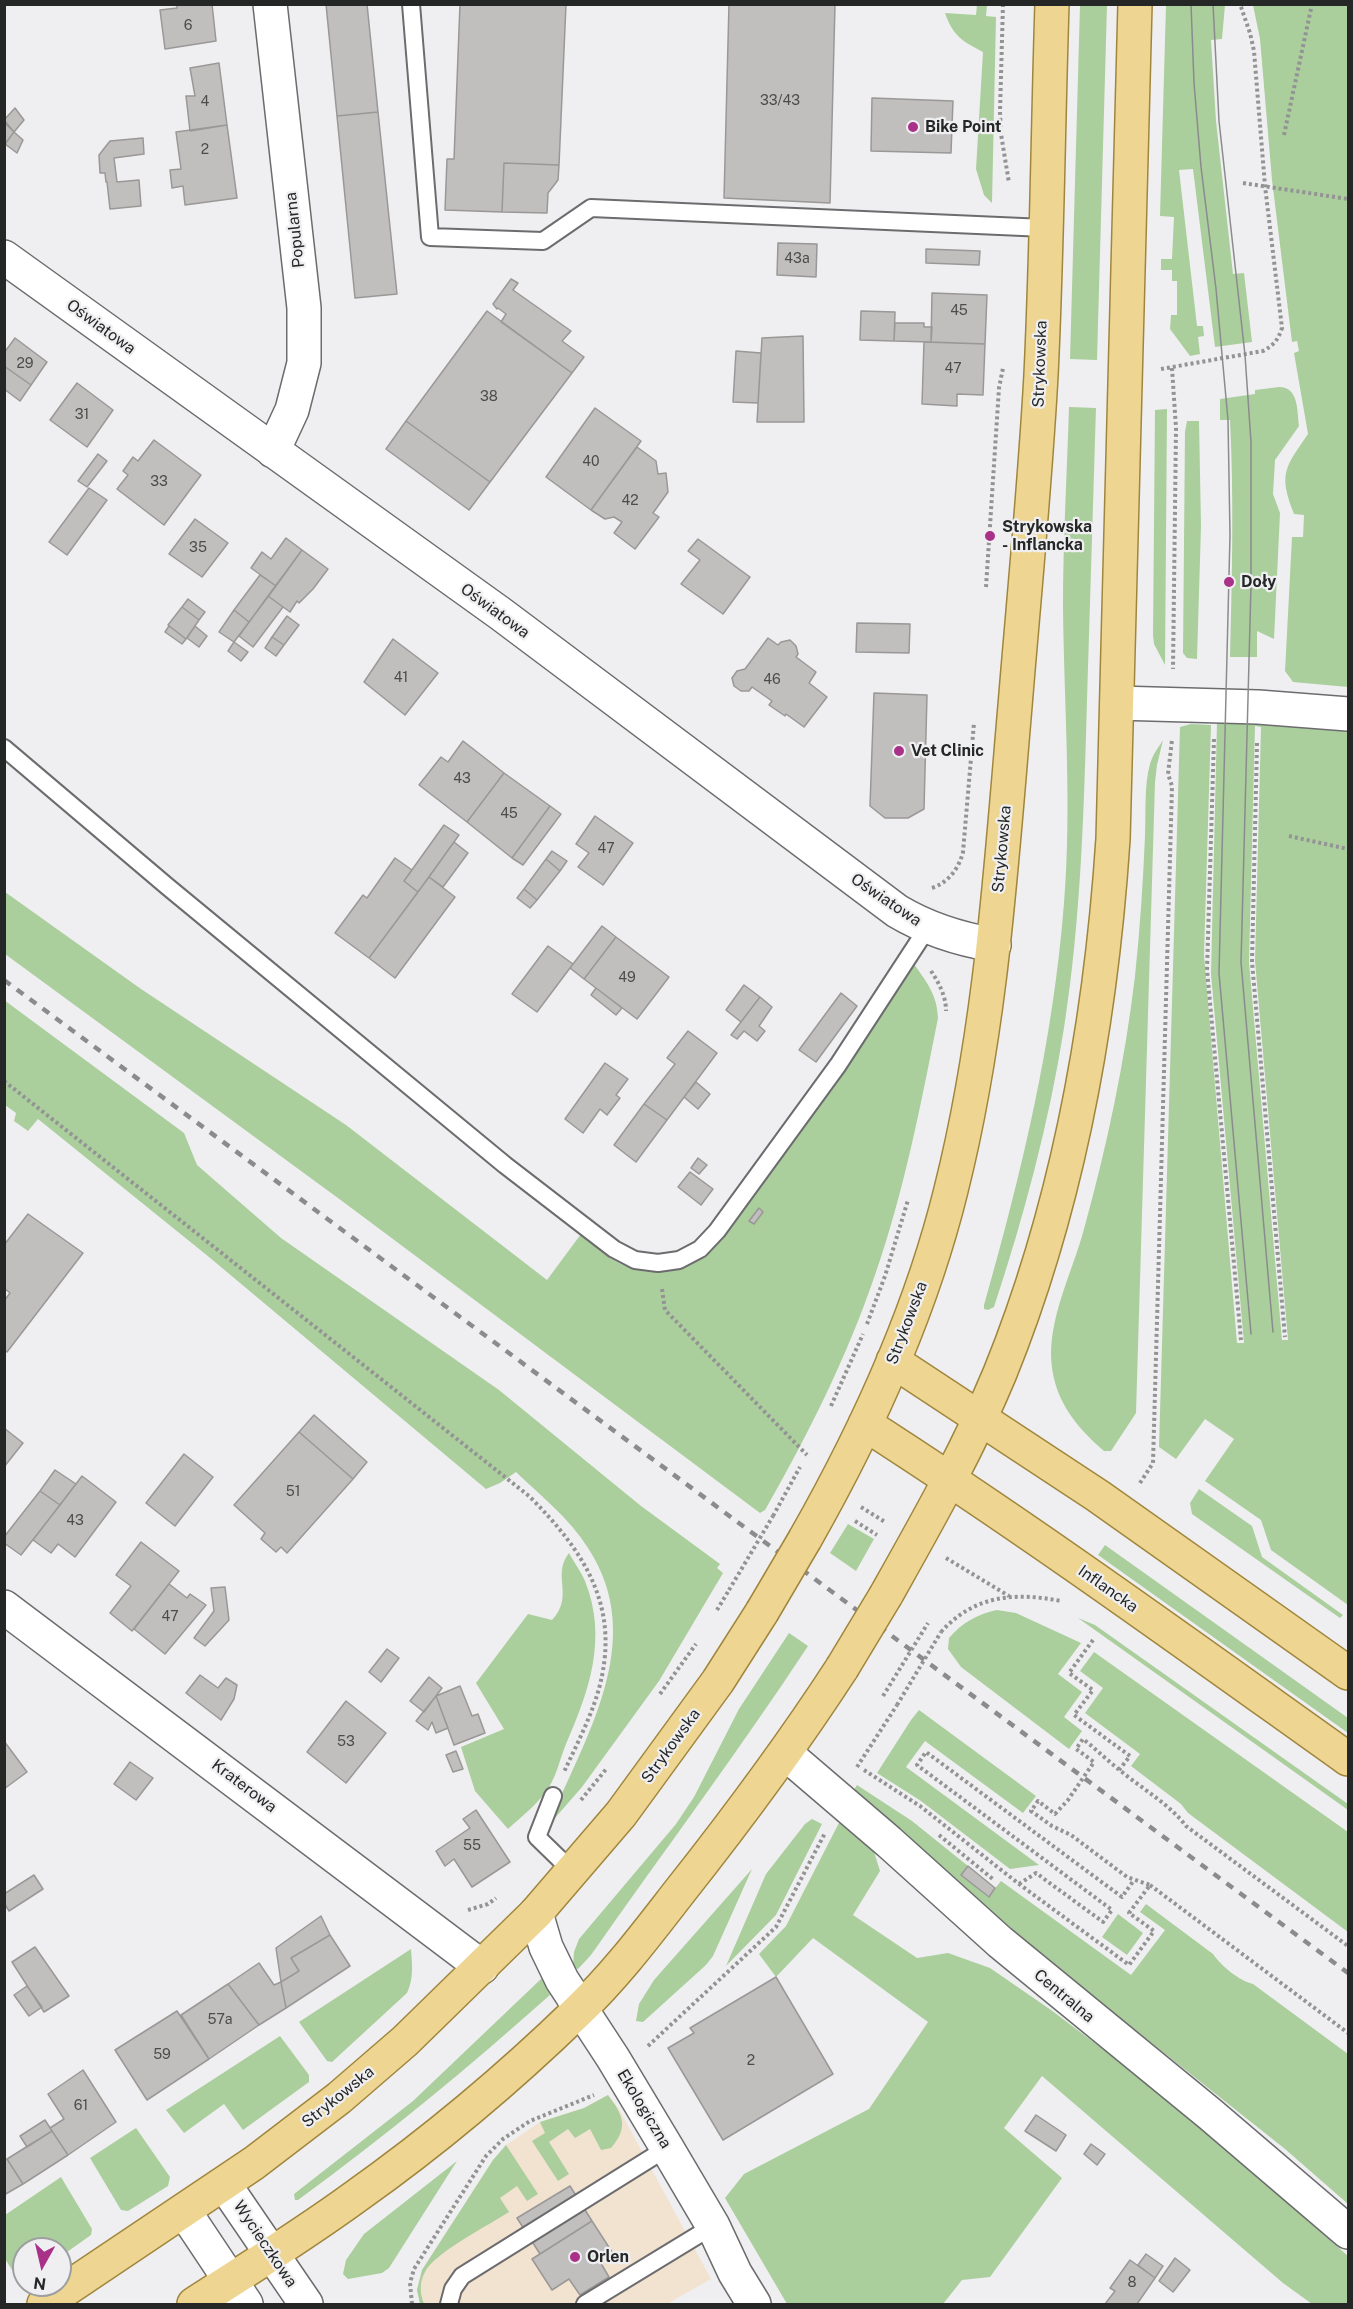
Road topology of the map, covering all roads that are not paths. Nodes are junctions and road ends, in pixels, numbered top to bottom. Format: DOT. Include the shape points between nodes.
graph roads {
  1 [pos="270,4"];
  2 [pos="411,4"];
  3 [pos="1052,4"];
  4 [pos="1135,4"];
  5 [pos="1045,228"];
  6 [pos="4,257"];
  7 [pos="273,451"];
  8 [pos="1117,703"];
  9 [pos="1348,714"];
  10 [pos="4,748"];
  11 [pos="920,939"];
  12 [pos="994,945"];
  13 [pos="893,1361"];
  14 [pos="980,1418"];
  15 [pos="865,1424"];
  16 [pos="951,1479"];
  17 [pos="4,1607"];
  18 [pos="1348,1673"];
  19 [pos="785,1753"];
  20 [pos="1348,1759"];
  21 [pos="553,1797"];
  22 [pos="573,1872"];
  23 [pos="536,1913"];
  24 [pos="482,1967"];
  25 [pos="580,2009"];
  26 [pos="667,2148"];
  27 [pos="225,2184"];
  28 [pos="184,2211"];
  29 [pos="713,2226"];
  30 [pos="1348,2232"];
  31 [pos="272,2254"];
  32 [pos="238,2293"];
  33 [pos="44,2304"];
  34 [pos="194,2304"];
  35 [pos="306,2304"];
  36 [pos="449,2304"];
  37 [pos="585,2304"];
  38 [pos="754,2304"];
  1 -- 7 [label="street, Popularna" via="304,308 304,363 292,410"];
  2 -- 5 [label="lane" via="430,237 543,241 591,208"];
  3 -- 5 [label="main road, Strykowska"];
  4 -- 8 [label="main road"];
  5 -- 12 [label="main road, Strykowska" via="1036,455"];
  6 -- 7 [label="street, Oświatowa"];
  7 -- 11 [label="street, Oświatowa" via="501,614 897,911"];
  8 -- 9 [label="street"];
  8 -- 14 [label="main road" via="1109,901 1081,1097 1038,1266"];
  10 -- 11 [label="lane" via="514,1172 614,1249 635,1260 679,1260 700,1248 717,1231 838,1065"];
  11 -- 12 [label="street, Oświatowa"];
  12 -- 13 [label="main road, Strykowska" via="975,1078 950,1194"];
  13 -- 14 [label="main road"];
  13 -- 15 [label="main road, Strykowska"];
  14 -- 16 [label="main road"];
  14 -- 18 [label="main road" via="1098,1496"];
  15 -- 16 [label="main road, Inflancka"];
  15 -- 22 [label="main road, Strykowska, bridge" via="805,1539 718,1681 621,1814"];
  16 -- 19 [label="main road, bridge" via="843,1668"];
  16 -- 20 [label="main road, Inflancka"];
  17 -- 24 [label="street, Kraterowa"];
  19 -- 25 [label="main road" via="642,1939"];
  19 -- 30 [label="street, Centralna" via="1000,1942"];
  21 -- 22 [label="lane" via="537,1836"];
  22 -- 23 [label="main road, Strykowska"];
  23 -- 24 [label="main road, Strykowska"];
  23 -- 25 [label="street, Ekologiczna" via="546,1947"];
  24 -- 27 [label="main road, Strykowska" via="405,2042 339,2098"];
  25 -- 26 [label="street, Ekologiczna"];
  25 -- 31 [label="main road" via="448,2126 357,2196"];
  26 -- 29 [label="street, Ekologiczna"];
  26 -- 36 [label="lane" via="462,2276"];
  27 -- 28 [label="main road, Strykowska"];
  27 -- 31 [label="street, Wycieczkowa"];
  28 -- 32 [label="street"];
  28 -- 33 [label="main road, Strykowska"];
  29 -- 37 [label="lane"];
  29 -- 38 [label="street, Ekologiczna"];
  31 -- 32 [label="main road"];
  31 -- 35 [label="street, Wycieczkowa"];
  32 -- 34 [label="main road"];
}
